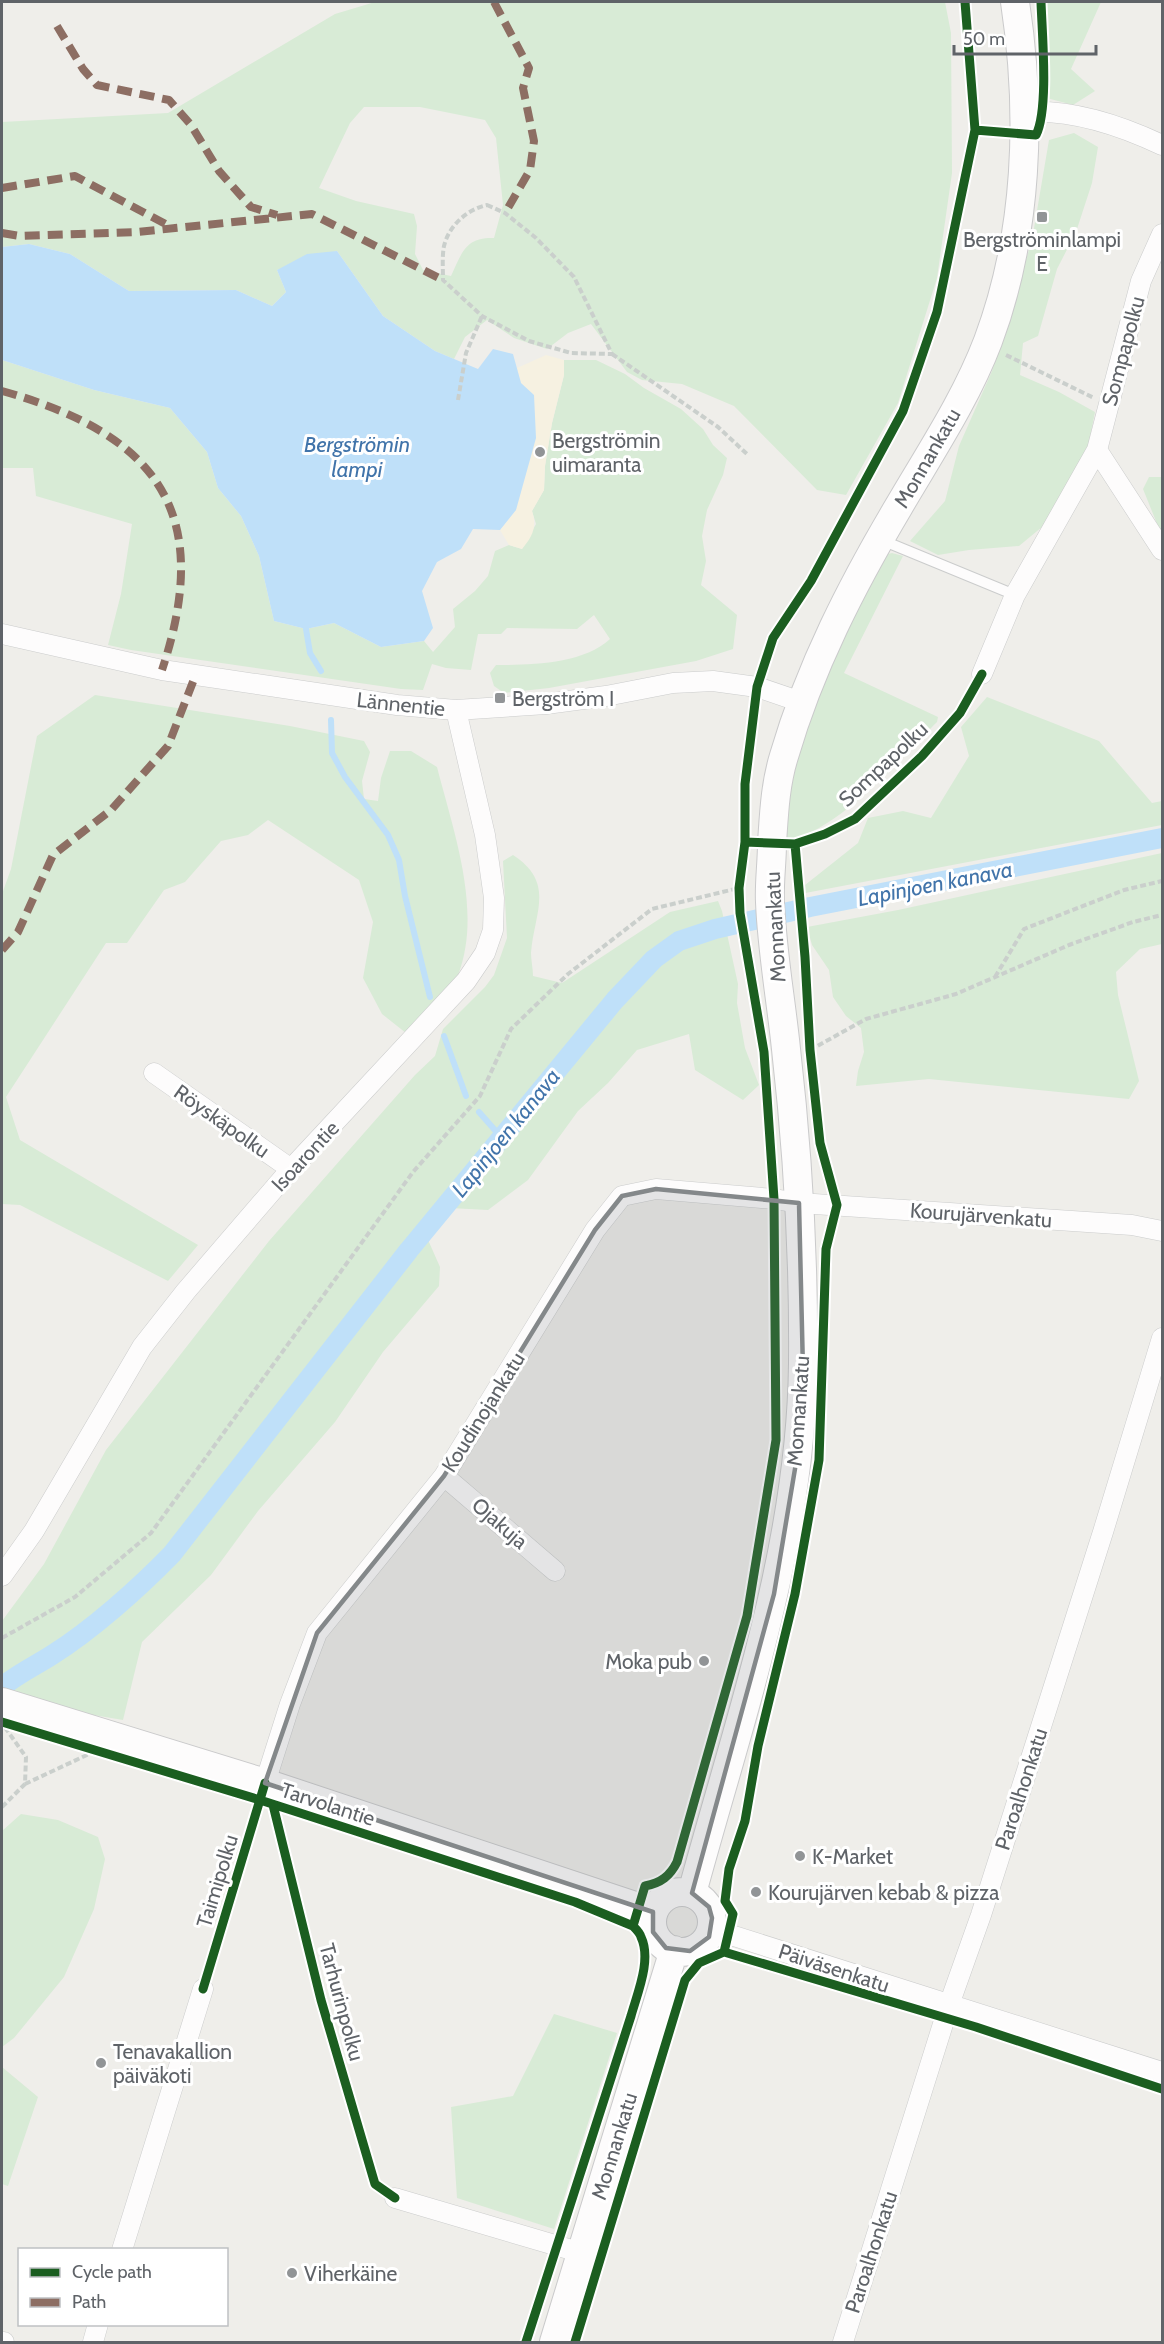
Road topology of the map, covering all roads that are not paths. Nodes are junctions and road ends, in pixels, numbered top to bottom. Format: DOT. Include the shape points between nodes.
graph roads {
  1 [pos="1015,2"];
  2 [pos="1025,112"];
  3 [pos="1162,145"];
  4 [pos="1162,234"];
  5 [pos="1097,450"];
  6 [pos="879,539"];
  7 [pos="1162,550"];
  8 [pos="1015,595"];
  9 [pos="2,634"];
  10 [pos="982,674"];
  11 [pos="801,702"];
  12 [pos="456,710"];
  13 [pos="154,1073"];
  14 [pos="291,1169"];
  15 [pos="799,1203"];
  16 [pos="1162,1231"];
  17 [pos="1162,1338"];
  18 [pos="444,1476"];
  19 [pos="555,1571"];
  20 [pos="2,1576"];
  21 [pos="2,1712"];
  22 [pos="265,1783"];
  23 [pos="692,1893"];
  24 [pos="653,1912"];
  25 [pos="712,1929"];
  26 [pos="674,1950"];
  27 [pos="203,1989"];
  28 [pos="949,2005"];
  29 [pos="1162,2072"];
  30 [pos="395,2198"];
  31 [pos="123,2248"];
  32 [pos="582,2253"];
  33 [pos="98,2326"];
  34 [pos="93,2343"];
  35 [pos="554,2343"];
  36 [pos="843,2343"];
  1 -- 2 [label="main road, Monnankatu" via="1023,54"];
  2 -- 3 [label="street" via="1043,111 1113,124"];
  2 -- 6 [label="main road, Monnankatu" via="1017,231 1006,287 987,345 965,392"];
  4 -- 5 [label="street, Sompapolku" via="1141,281"];
  5 -- 7 [label="street"];
  5 -- 8 [label="street, Sompapolku"];
  6 -- 8 [label="lane"];
  6 -- 11 [label="main road, Monnankatu" via="840,611"];
  8 -- 10 [label="street, Sompapolku"];
  9 -- 12 [label="street, Lännentie" via="162,670"];
  11 -- 12 [label="street, Lännentie" via="757,687 713,681 673,683 546,704"];
  11 -- 15 [label="main road, Monnankatu" via="774,801 770,899 775,965 804,1050"];
  12 -- 14 [label="street, Isoarontie" via="485,835 494,898 493,930 485,953 466,981"];
  13 -- 14 [label="street, Röyskäpolku"];
  14 -- 20 [label="street, Isoarontie" via="142,1347 34,1531"];
  15 -- 16 [label="street, Kourujärvenkatu" via="1132,1225"];
  15 -- 18 [label="street, Koudinojankatu" via="656,1189 622,1196 595,1230"];
  15 -- 23 [label="main road, Monnankatu" via="803,1370 797,1457 774,1594"];
  17 -- 28 [label="street, Paroalhonkatu" via="981,1915"];
  18 -- 19 [label="street, Ojakuja"];
  18 -- 22 [label="street, Koudinojankatu" via="317,1633"];
  21 -- 22 [label="main road, Tarvolantie"];
  22 -- 24 [label="main road, Tarvolantie"];
  23 -- 24 [label="main road" via="664,1897"];
  23 -- 25 [label="main road" via="708,1907"];
  24 -- 26 [label="main road" via="651,1921 658,1941"];
  25 -- 26 [label="main road" via="702,1945 690,1951"];
  25 -- 28 [label="street, Päiväsenkatu"];
  26 -- 32 [label="main road, Monnankatu"];
  27 -- 31 [label="street"];
  28 -- 29 [label="street, Päiväsenkatu"];
  28 -- 36 [label="street, Paroalhonkatu"];
  30 -- 32 [label="street"];
  32 -- 35 [label="main road, Monnankatu"];
  33 -- 34 [label="street"];
}
